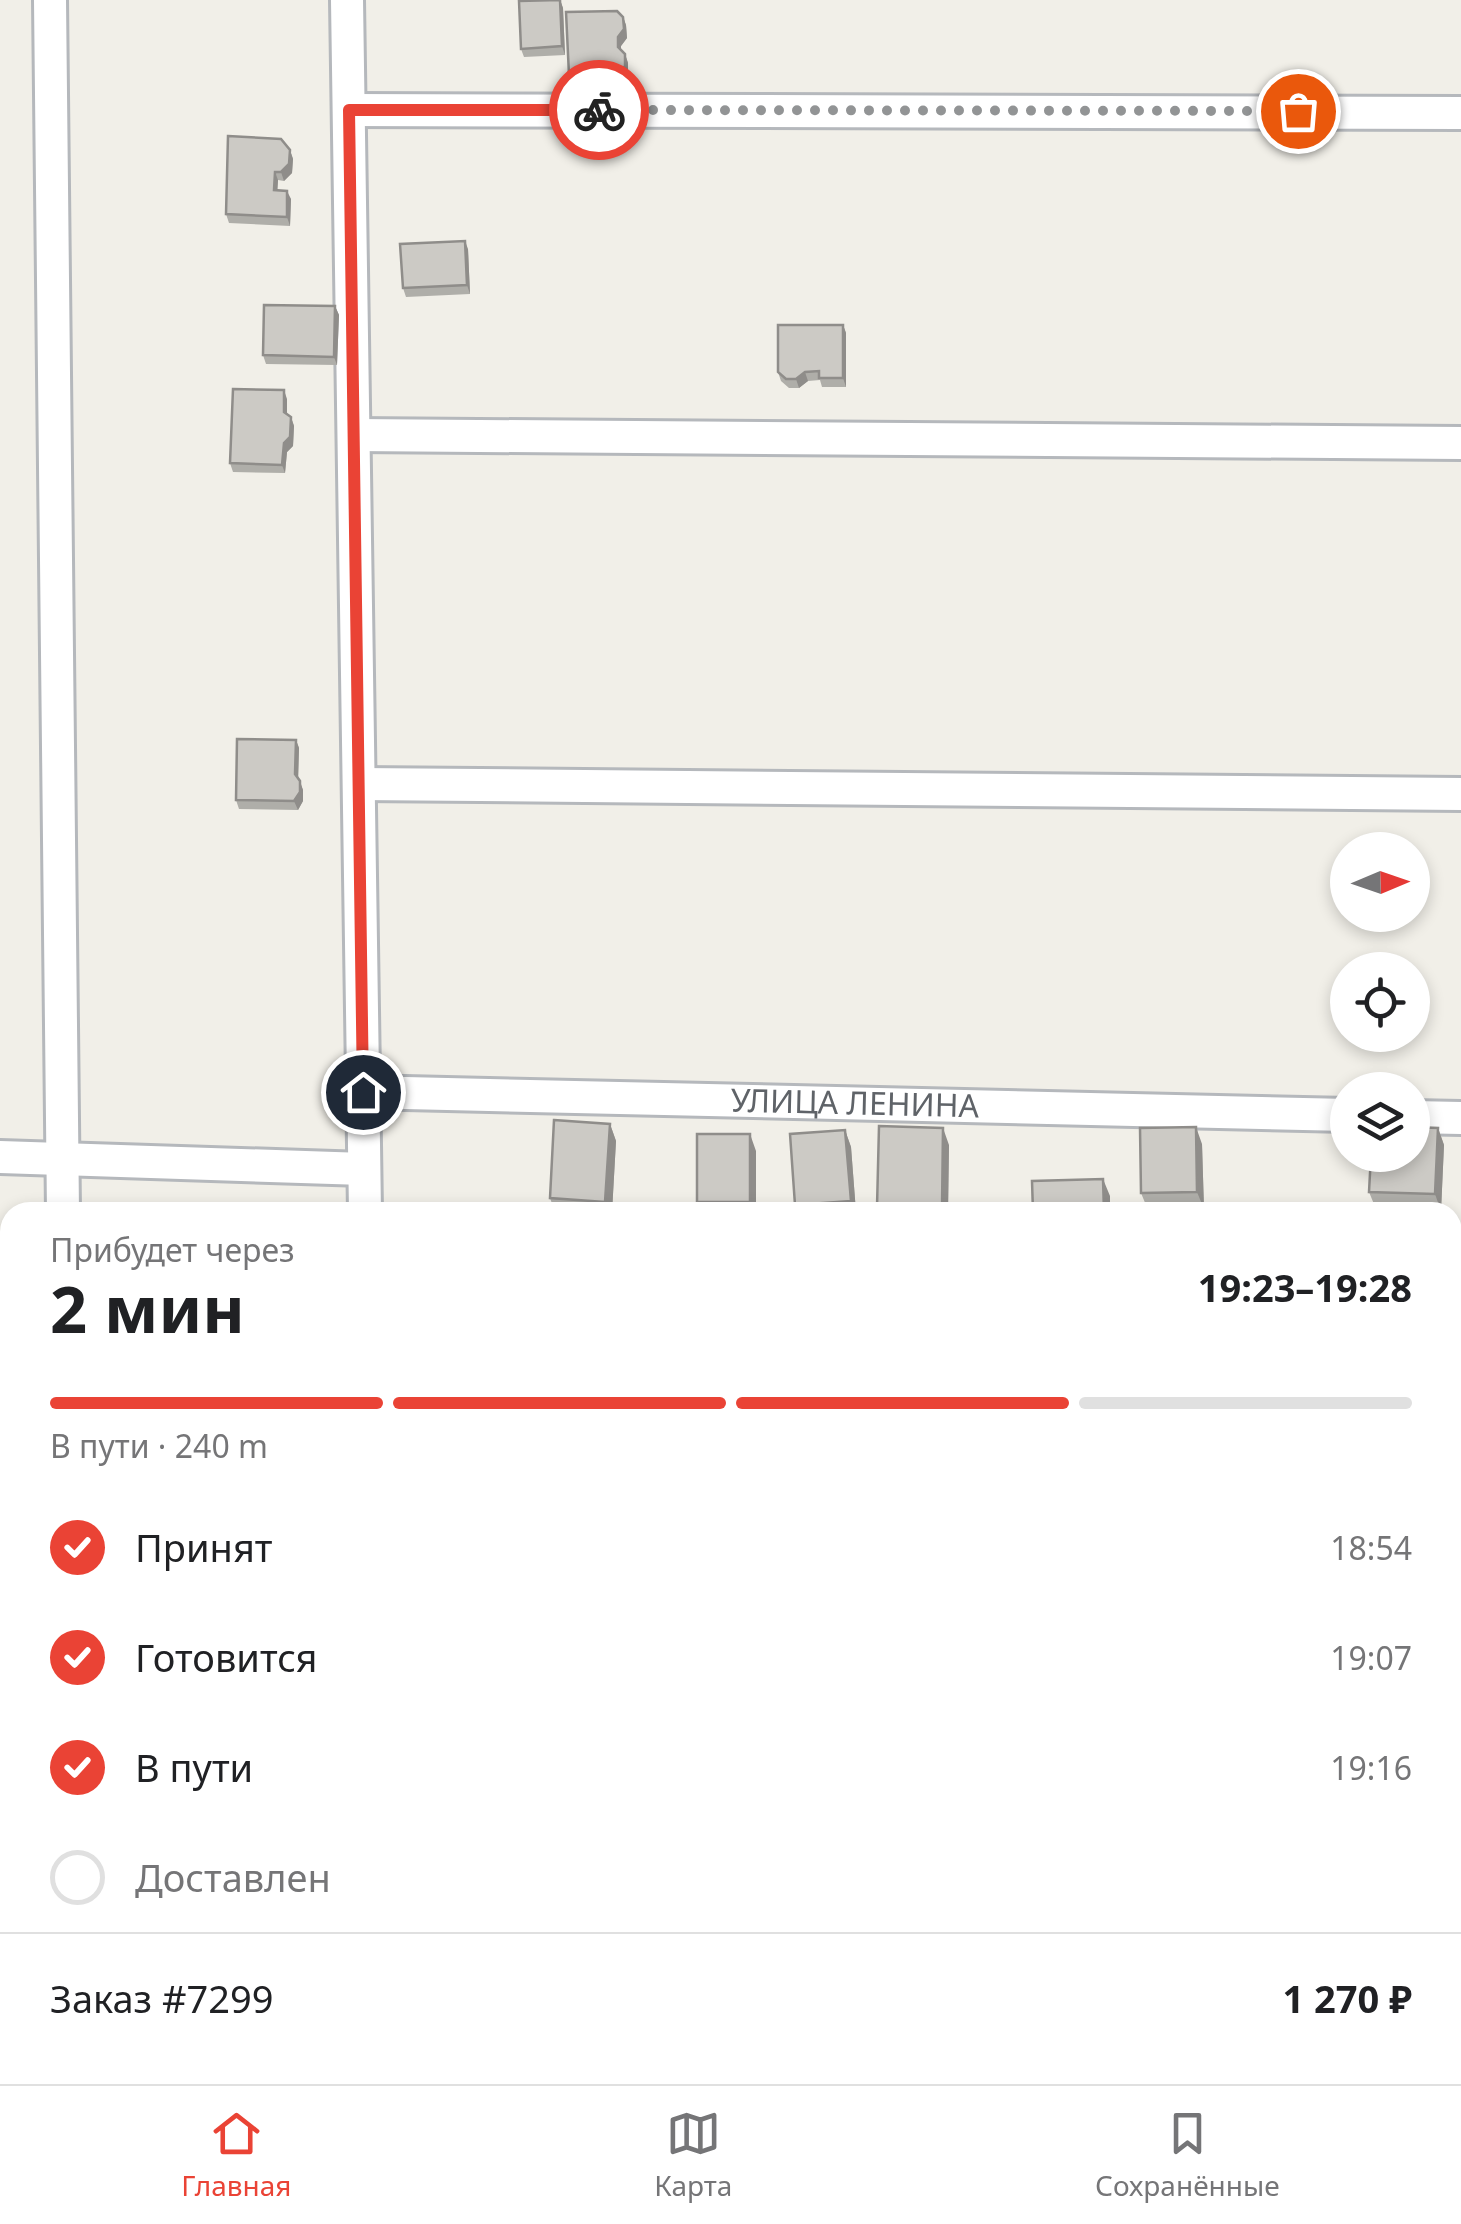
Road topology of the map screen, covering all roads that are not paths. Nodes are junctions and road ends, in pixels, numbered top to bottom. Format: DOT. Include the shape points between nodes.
graph roads {
  1 [pos="50,0"];
  2 [pos="347,0"];
  3 [pos="349,110"];
  4 [pos="1461,113"];
  5 [pos="354,435"];
  6 [pos="1461,444"];
  7 [pos="359,784"];
  8 [pos="1461,794"];
  9 [pos="363,1092"];
  10 [pos="1330,1115"];
  11 [pos="1430,1117"];
  12 [pos="1461,1118"];
  13 [pos="0,1156"];
  14 [pos="62,1159"];
  15 [pos="364,1169"];
  16 [pos="63,1202"];
  17 [pos="365,1202"];
  1 -- 14 [label="street"];
  2 -- 3 [label="street"];
  3 -- 4 [label="street"];
  3 -- 5 [label="street"];
  5 -- 6 [label="street"];
  5 -- 7 [label="street"];
  7 -- 8 [label="street"];
  7 -- 9 [label="street"];
  9 -- 10 [label="street, УЛИЦА ЛЕНИНА"];
  9 -- 15 [label="street"];
  11 -- 12 [label="street"];
  13 -- 14 [label="street"];
  14 -- 15 [label="street"];
  14 -- 16 [label="street"];
  15 -- 17 [label="street"];
}
